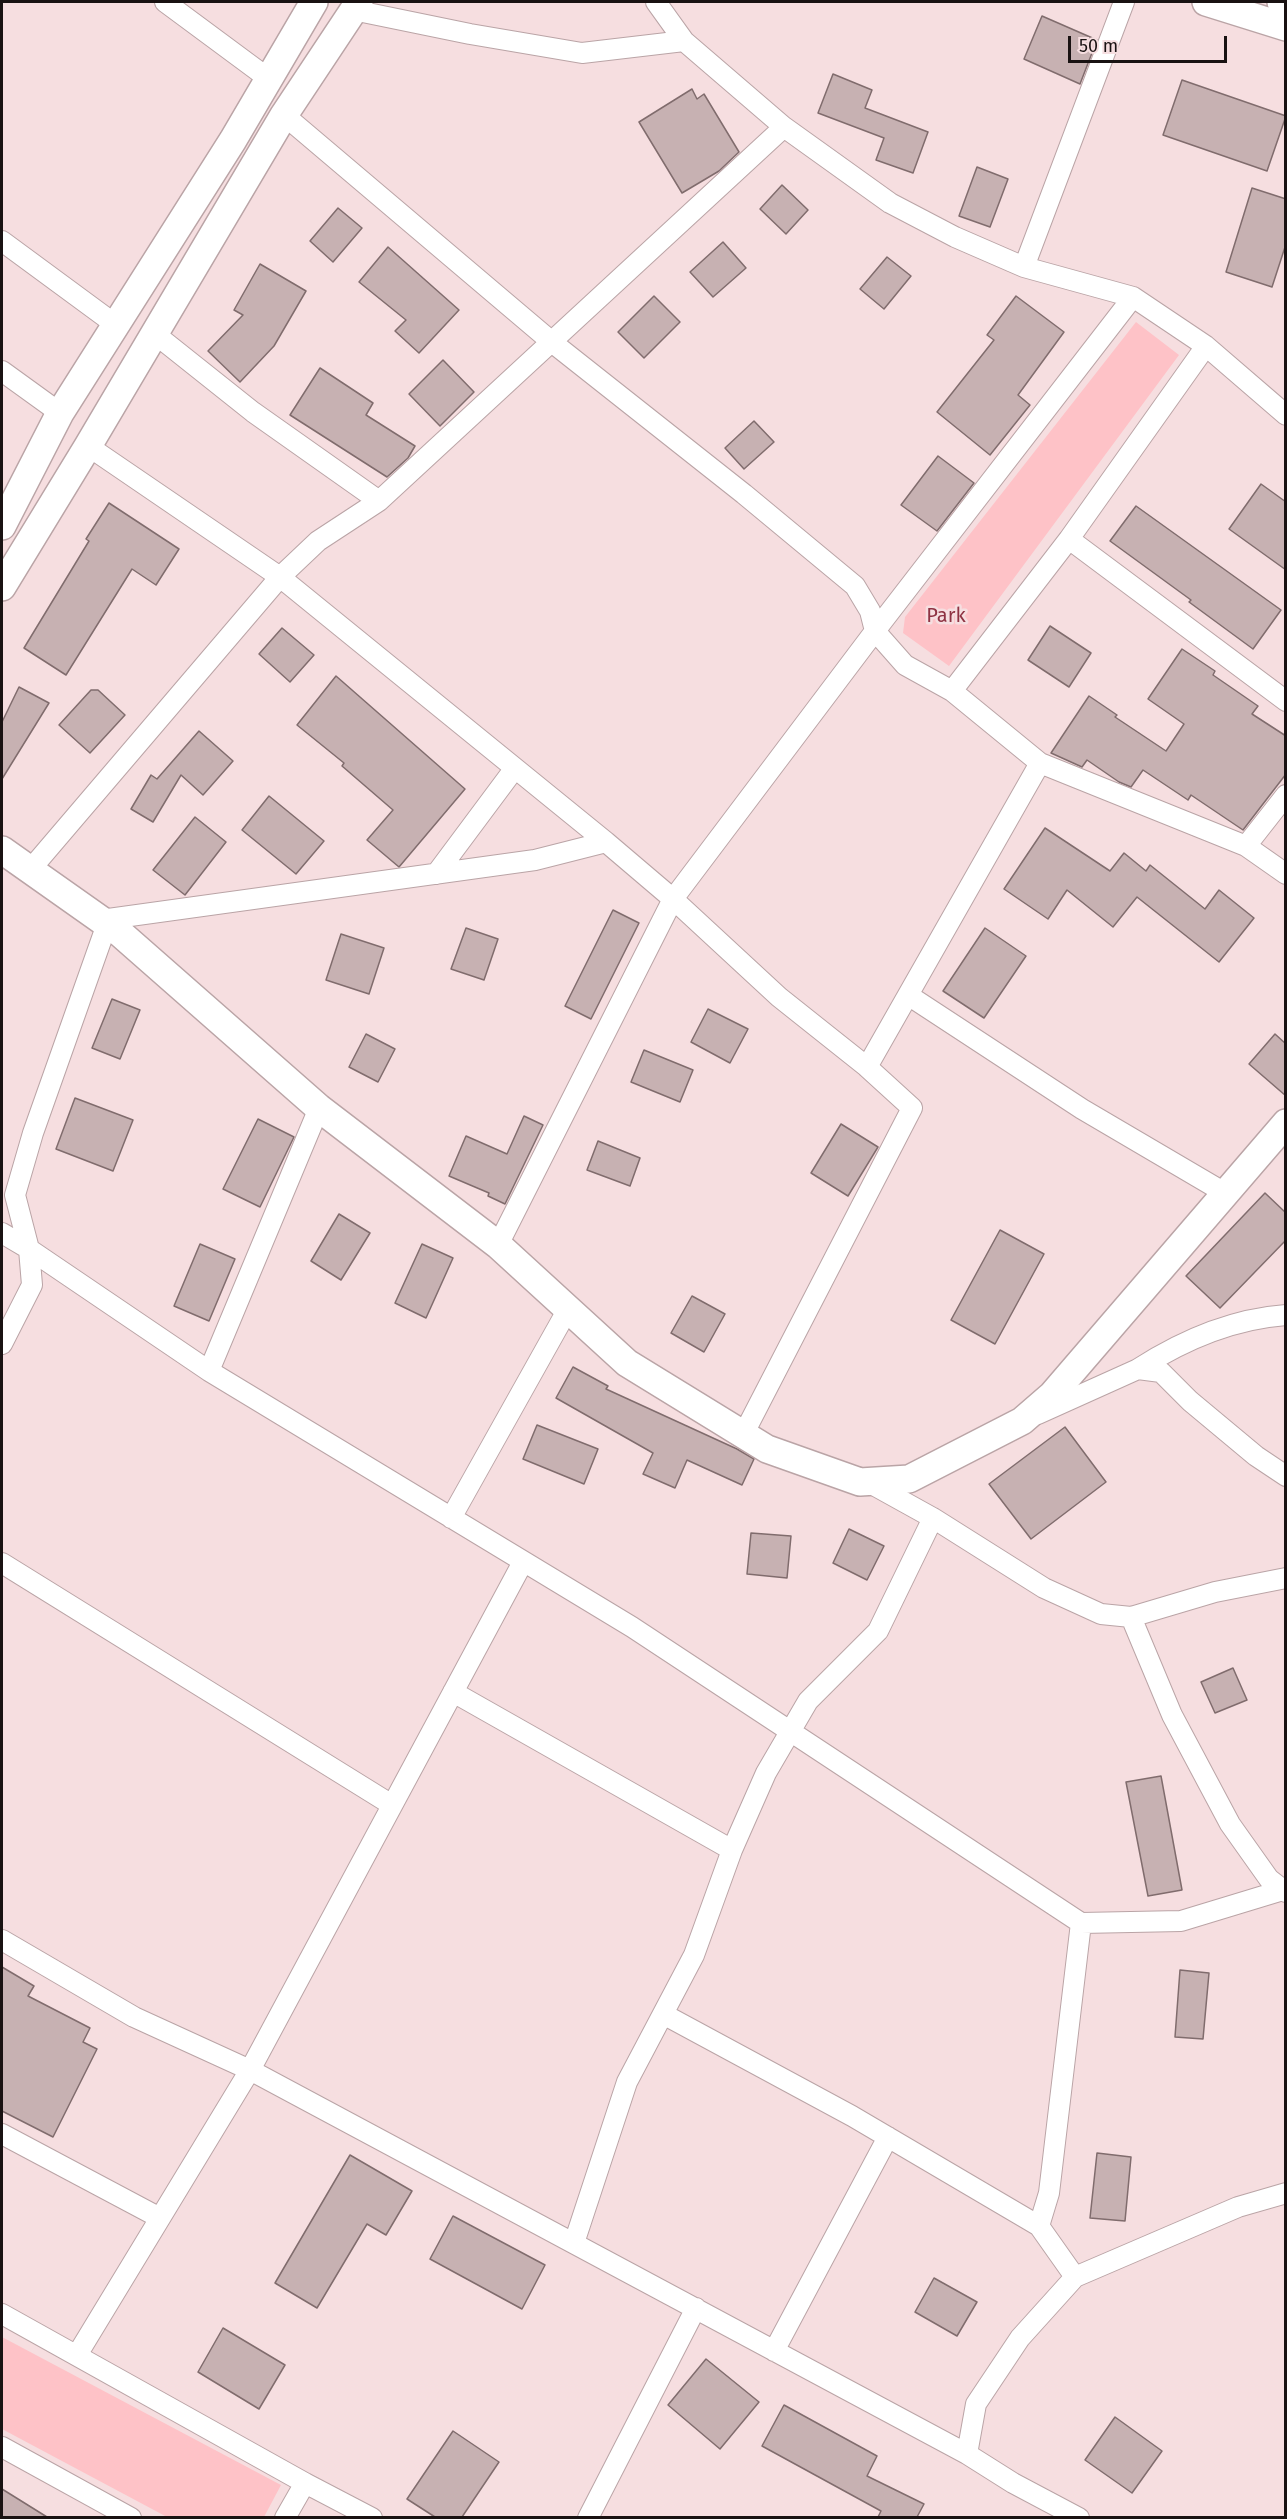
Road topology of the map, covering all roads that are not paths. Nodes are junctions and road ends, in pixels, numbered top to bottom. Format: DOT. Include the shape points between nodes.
graph roads {
  1 [pos="165,2"];
  2 [pos="314,2"];
  3 [pos="656,2"];
  4 [pos="1124,2"];
  5 [pos="1206,2"];
  6 [pos="1281,2"];
  7 [pos="1286,3"];
  8 [pos="356,6"];
  9 [pos="1286,27"];
  10 [pos="684,41"];
  11 [pos="269,79"];
  12 [pos="284,115"];
  13 [pos="784,127"];
  14 [pos="2,241"];
  15 [pos="1024,267"];
  16 [pos="1133,297"];
  17 [pos="116,325"];
  18 [pos="155,334"];
  19 [pos="553,343"];
  20 [pos="1206,345"];
  21 [pos="2,371"];
  22 [pos="60,413"];
  23 [pos="1286,415"];
  24 [pos="88,446"];
  25 [pos="379,501"];
  26 [pos="2,526"];
  27 [pos="1069,539"];
  28 [pos="280,577"];
  29 [pos="2,587"];
  30 [pos="875,631"];
  31 [pos="952,691"];
  32 [pos="1286,701"];
  33 [pos="1040,763"];
  34 [pos="515,768"];
  35 [pos="1286,795"];
  36 [pos="606,842"];
  37 [pos="1246,846"];
  38 [pos="2,850"];
  39 [pos="30,870"];
  40 [pos="436,874"];
  41 [pos="1286,874"];
  42 [pos="673,899"];
  43 [pos="104,922"];
  44 [pos="908,995"];
  45 [pos="867,1067"];
  46 [pos="319,1108"];
  47 [pos="1286,1123"];
  48 [pos="1225,1193"];
  49 [pos="2,1233"];
  50 [pos="498,1245"];
  51 [pos="29,1249"];
  52 [pos="568,1309"];
  53 [pos="1286,1315"];
  54 [pos="2,1344"];
  55 [pos="1138,1369"];
  56 [pos="209,1371"];
  57 [pos="1022,1421"];
  58 [pos="743,1435"];
  59 [pos="1286,1476"];
  60 [pos="868,1482"];
  61 [pos="452,1518"];
  62 [pos="933,1518"];
  63 [pos="523,1562"];
  64 [pos="2,1563"];
  65 [pos="1286,1578"];
  66 [pos="1131,1617"];
  67 [pos="453,1692"];
  68 [pos="790,1732"];
  69 [pos="392,1805"];
  70 [pos="732,1850"];
  71 [pos="1284,1891"];
  72 [pos="1081,1923"];
  73 [pos="2,1940"];
  74 [pos="663,2014"];
  75 [pos="250,2070"];
  76 [pos="2,2134"];
  77 [pos="888,2138"];
  78 [pos="1286,2193"];
  79 [pos="160,2218"];
  80 [pos="1039,2226"];
  81 [pos="574,2243"];
  82 [pos="1075,2277"];
  83 [pos="696,2308"];
  84 [pos="2,2314"];
  85 [pos="774,2351"];
  86 [pos="77,2355"];
  87 [pos="2,2447"];
  88 [pos="967,2454"];
  89 [pos="305,2483"];
  90 [pos="130,2517"];
  91 [pos="285,2517"];
  92 [pos="372,2517"];
  93 [pos="588,2517"];
  94 [pos="1079,2517"];
  1 -- 11 [label="street"];
  2 -- 11 [label="street"];
  3 -- 10 [label="street"];
  4 -- 15 [label="street"];
  5 -- 9 [label="street"];
  6 -- 7 [label="street"];
  8 -- 10 [label="street" via="471,34 582,52"];
  8 -- 12 [label="street"];
  10 -- 13 [label="street"];
  11 -- 17 [label="street"];
  12 -- 18 [label="street"];
  12 -- 19 [label="street"];
  13 -- 15 [label="street" via="890,202 955,237"];
  13 -- 19 [label="street"];
  14 -- 17 [label="street"];
  15 -- 16 [label="street"];
  16 -- 20 [label="street"];
  16 -- 30 [label="street"];
  17 -- 22 [label="street"];
  18 -- 24 [label="street"];
  18 -- 25 [label="street" via="253,412"];
  19 -- 25 [label="street"];
  19 -- 30 [label="street" via="855,586 870,611"];
  20 -- 23 [label="street"];
  20 -- 27 [label="street"];
  21 -- 22 [label="street"];
  22 -- 26 [label="street"];
  24 -- 28 [label="street"];
  24 -- 29 [label="street"];
  25 -- 28 [label="street" via="318,541"];
  27 -- 31 [label="street"];
  27 -- 32 [label="street"];
  28 -- 34 [label="street"];
  28 -- 39 [label="street"];
  30 -- 31 [label="street" via="905,665"];
  30 -- 42 [label="street"];
  31 -- 33 [label="street"];
  33 -- 37 [label="street"];
  33 -- 44 [label="street"];
  34 -- 36 [label="street"];
  34 -- 40 [label="street"];
  35 -- 37 [label="street"];
  36 -- 40 [label="street" via="535,860"];
  36 -- 42 [label="street"];
  37 -- 41 [label="street"];
  38 -- 39 [label="street"];
  39 -- 43 [label="street"];
  40 -- 43 [label="street"];
  42 -- 45 [label="street" via="779,997"];
  42 -- 50 [label="street"];
  43 -- 46 [label="street"];
  43 -- 51 [label="street" via="15,1195"];
  44 -- 45 [label="street"];
  44 -- 48 [label="street" via="1082,1109"];
  45 -- 58 [label="street" via="912,1108"];
  46 -- 50 [label="street"];
  46 -- 56 [label="street"];
  47 -- 48 [label="street"];
  48 -- 57 [label="street" via="1052,1395"];
  49 -- 51 [label="street"];
  50 -- 52 [label="street"];
  51 -- 54 [label="street" via="32,1285"];
  51 -- 56 [label="street"];
  52 -- 58 [label="street" via="627,1363"];
  52 -- 61 [label="street"];
  53 -- 55 [label="street" via="1225,1326 1197,1336"];
  55 -- 57 [label="street"];
  55 -- 59 [label="street" via="1161,1372 1256,1456"];
  56 -- 61 [label="street"];
  57 -- 60 [label="street" via="909,1479"];
  58 -- 60 [label="street" via="767,1449"];
  60 -- 62 [label="street"];
  61 -- 63 [label="street"];
  62 -- 66 [label="street" via="1044,1588 1101,1614"];
  62 -- 68 [label="street" via="878,1631 808,1701"];
  63 -- 67 [label="street"];
  63 -- 68 [label="street" via="632,1627"];
  64 -- 69 [label="street"];
  65 -- 66 [label="street" via="1215,1592"];
  66 -- 71 [label="street" via="1172,1715 1230,1824 1269,1879"];
  67 -- 69 [label="street"];
  67 -- 70 [label="street"];
  68 -- 70 [label="street" via="766,1773"];
  68 -- 72 [label="street"];
  69 -- 75 [label="street"];
  70 -- 74 [label="street" via="694,1955"];
  71 -- 72 [label="street" via="1181,1921"];
  72 -- 80 [label="street" via="1049,2193"];
  73 -- 75 [label="street" via="134,2017"];
  74 -- 77 [label="street"];
  74 -- 81 [label="street" via="627,2082"];
  75 -- 79 [label="street"];
  75 -- 81 [label="street"];
  76 -- 79 [label="street"];
  77 -- 80 [label="street"];
  77 -- 85 [label="street"];
  78 -- 82 [label="street" via="1238,2207"];
  79 -- 86 [label="street"];
  80 -- 82 [label="street"];
  81 -- 83 [label="street"];
  82 -- 88 [label="street" via="1020,2338 976,2404"];
  83 -- 85 [label="street"];
  83 -- 93 [label="street"];
  84 -- 86 [label="street"];
  85 -- 88 [label="street"];
  86 -- 89 [label="street"];
  87 -- 90 [label="street"];
  88 -- 94 [label="street"];
  89 -- 91 [label="street"];
  89 -- 92 [label="street"];
}
